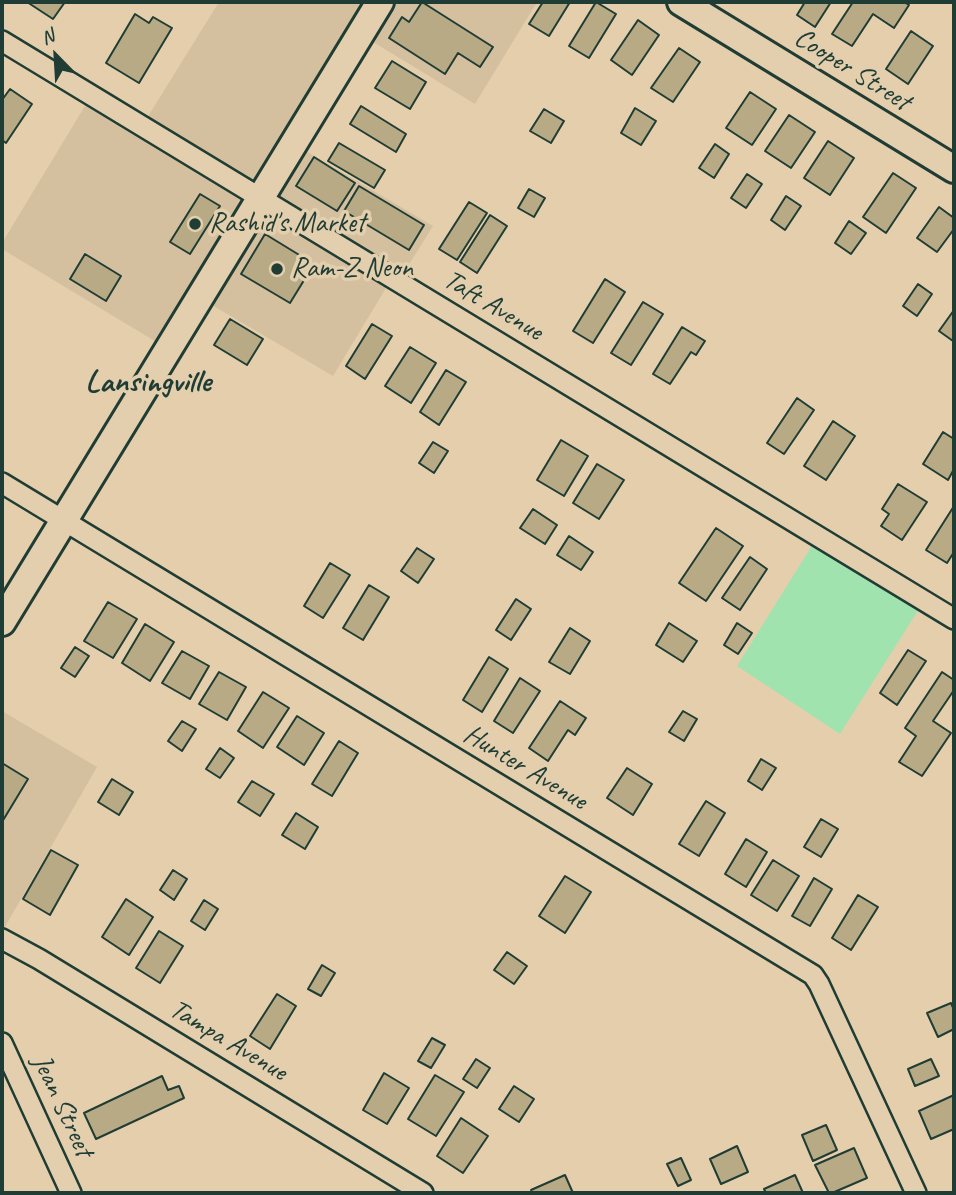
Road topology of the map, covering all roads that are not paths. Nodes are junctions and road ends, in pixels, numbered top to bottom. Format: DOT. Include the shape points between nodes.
graph roads {
  1 [pos="380,2"];
  2 [pos="681,2"];
  3 [pos="2,41"];
  4 [pos="954,169"];
  5 [pos="260,198"];
  6 [pos="2,483"];
  7 [pos="64,520"];
  8 [pos="954,619"];
  9 [pos="2,622"];
  10 [pos="2,939"];
  11 [pos="2,1043"];
  12 [pos="71,1193"];
  13 [pos="424,1193"];
  14 [pos="916,1193"];
  1 -- 5 [label="street"];
  2 -- 4 [label="street, Cooper Street"];
  3 -- 5 [label="street, Taft Avenue"];
  5 -- 7 [label="street"];
  5 -- 8 [label="street, Taft Avenue"];
  6 -- 7 [label="street, Hunter Avenue"];
  7 -- 9 [label="street"];
  7 -- 14 [label="street, Hunter Avenue" via="813,975"];
  10 -- 13 [label="street, Tampa Avenue"];
  11 -- 12 [label="street, Jean Street"];
}
